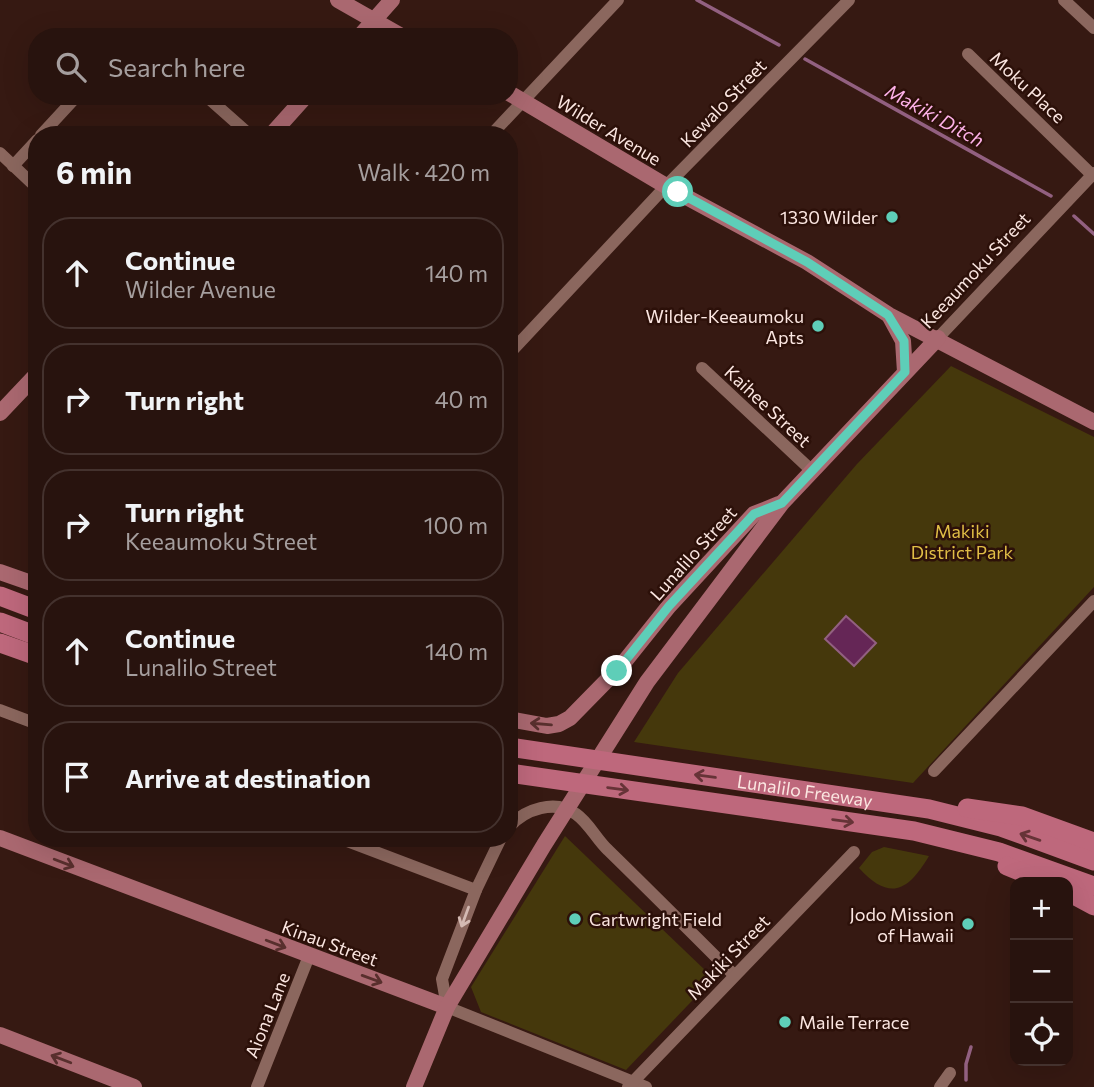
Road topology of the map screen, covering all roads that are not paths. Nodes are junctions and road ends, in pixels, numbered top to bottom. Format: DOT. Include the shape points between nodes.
graph roads {
  1 [pos="338,0"];
  2 [pos="392,0"];
  3 [pos="618,0"];
  4 [pos="849,0"];
  5 [pos="1064,0"];
  6 [pos="373,20"];
  7 [pos="366,28"];
  8 [pos="387,28"];
  9 [pos="1094,29"];
  10 [pos="968,54"];
  11 [pos="518,95"];
  12 [pos="518,98"];
  13 [pos="69,105"];
  14 [pos="216,105"];
  15 [pos="298,105"];
  16 [pos="511,105"];
  17 [pos="49,126"];
  18 [pos="240,126"];
  19 [pos="279,126"];
  20 [pos="497,126"];
  21 [pos="28,150"];
  22 [pos="0,153"];
  23 [pos="13,166"];
  24 [pos="1093,174"];
  25 [pos="28,180"];
  26 [pos="666,186"];
  27 [pos="888,315"];
  28 [pos="938,338"];
  29 [pos="518,344"];
  30 [pos="702,368"];
  31 [pos="905,372"];
  32 [pos="28,382"];
  33 [pos="1,408"];
  34 [pos="1094,422"];
  35 [pos="810,470"];
  36 [pos="782,503"];
  37 [pos="704,568"];
  38 [pos="0,572"];
  39 [pos="28,582"];
  40 [pos="720,582"];
  41 [pos="0,596"];
  42 [pos="1094,601"];
  43 [pos="28,607"];
  44 [pos="0,622"];
  45 [pos="28,633"];
  46 [pos="0,643"];
  47 [pos="28,653"];
  48 [pos="0,710"];
  49 [pos="28,721"];
  50 [pos="518,721"];
  51 [pos="518,747"];
  52 [pos="934,771"];
  53 [pos="518,776"];
  54 [pos="894,803"];
  55 [pos="518,819"];
  56 [pos="914,831"];
  57 [pos="0,838"];
  58 [pos="1094,842"];
  59 [pos="363,847"];
  60 [pos="496,847"];
  61 [pos="854,852"];
  62 [pos="1094,862"];
  63 [pos="1033,877"];
  64 [pos="1094,886"];
  65 [pos="475,890"];
  66 [pos="1073,895"];
  67 [pos="1094,906"];
  68 [pos="309,956"];
  69 [pos="733,974"];
  70 [pos="447,1007"];
  71 [pos="0,1035"];
  72 [pos="950,1073"];
  73 [pos="630,1084"];
  74 [pos="134,1087"];
  75 [pos="257,1087"];
  76 [pos="414,1087"];
  77 [pos="646,1087"];
  78 [pos="940,1087"];
  1 -- 6 [label="main road"];
  2 -- 6 [label="main road"];
  3 -- 11 [label="street"];
  4 -- 26 [label="street, Kewalo Street"];
  5 -- 9 [label="street"];
  6 -- 7 [label="main road"];
  6 -- 8 [label="main road"];
  10 -- 24 [label="street, Moku Place"];
  12 -- 26 [label="main road, Wilder Avenue"];
  13 -- 17 [label="street"];
  14 -- 18 [label="street"];
  15 -- 19 [label="main road"];
  16 -- 20 [label="street"];
  21 -- 23 [label="street"];
  22 -- 23 [label="street"];
  23 -- 25 [label="street"];
  24 -- 28 [label="street, Keeaumoku Street"];
  26 -- 27 [label="main road, Wilder Avenue" via="807,262"];
  26 -- 29 [label="street, Kewalo Street"];
  27 -- 28 [label="main road, Wilder Avenue"];
  27 -- 31 [label="main road" via="904,341"];
  28 -- 31 [label="main road, Keeaumoku Street"];
  28 -- 34 [label="main road, Wilder Avenue"];
  30 -- 35 [label="street, Kaihee Street"];
  31 -- 35 [label="main road, Keeaumoku Street"];
  32 -- 33 [label="main road"];
  35 -- 36 [label="main road, Keeaumoku Street"];
  36 -- 37 [label="main road, Lunalilo Street" via="754,514"];
  36 -- 40 [label="main road, Keeaumoku Street"];
  37 -- 40 [label="main road"];
  37 -- 50 [label="main road, Lunalilo Street, one-way" via="570,718 547,726"];
  38 -- 39 [label="main road"];
  40 -- 70 [label="main road, Keeaumoku Street" via="647,682"];
  41 -- 43 [label="highway"];
  42 -- 52 [label="street"];
  44 -- 45 [label="highway"];
  46 -- 47 [label="highway"];
  48 -- 49 [label="street"];
  54 -- 51 [label="highway, Lunalilo Freeway, one-way"];
  53 -- 56 [label="highway, Lunalilo Freeway, one-way"];
  54 -- 58 [label="highway" via="981,808 1022,816"];
  62 -- 54 [label="highway, Lunalilo Freeway, one-way" via="1001,827"];
  55 -- 69 [label="street" via="536,808 556,807 575,813"];
  56 -- 63 [label="highway"];
  56 -- 64 [label="highway, Lunalilo Freeway" via="1009,855"];
  57 -- 68 [label="main road, Kinau Street, one-way"];
  59 -- 65 [label="street"];
  60 -- 65 [label="street, Keeaumoku Street"];
  61 -- 69 [label="street, Makiki Street"];
  65 -- 70 [label="street, Keeaumoku Street, one-way" via="442,979"];
  66 -- 67 [label="highway"];
  68 -- 70 [label="main road, Kinau Street, one-way"];
  68 -- 75 [label="street, Aiona Lane"];
  69 -- 73 [label="street, Makiki Street"];
  70 -- 73 [label="street, Kinau Street"];
  70 -- 76 [label="main road, Keeaumoku Street"];
  74 -- 71 [label="main road, one-way"];
  72 -- 78 [label="street"];
  73 -- 77 [label="street, Kinau Street"];
}
